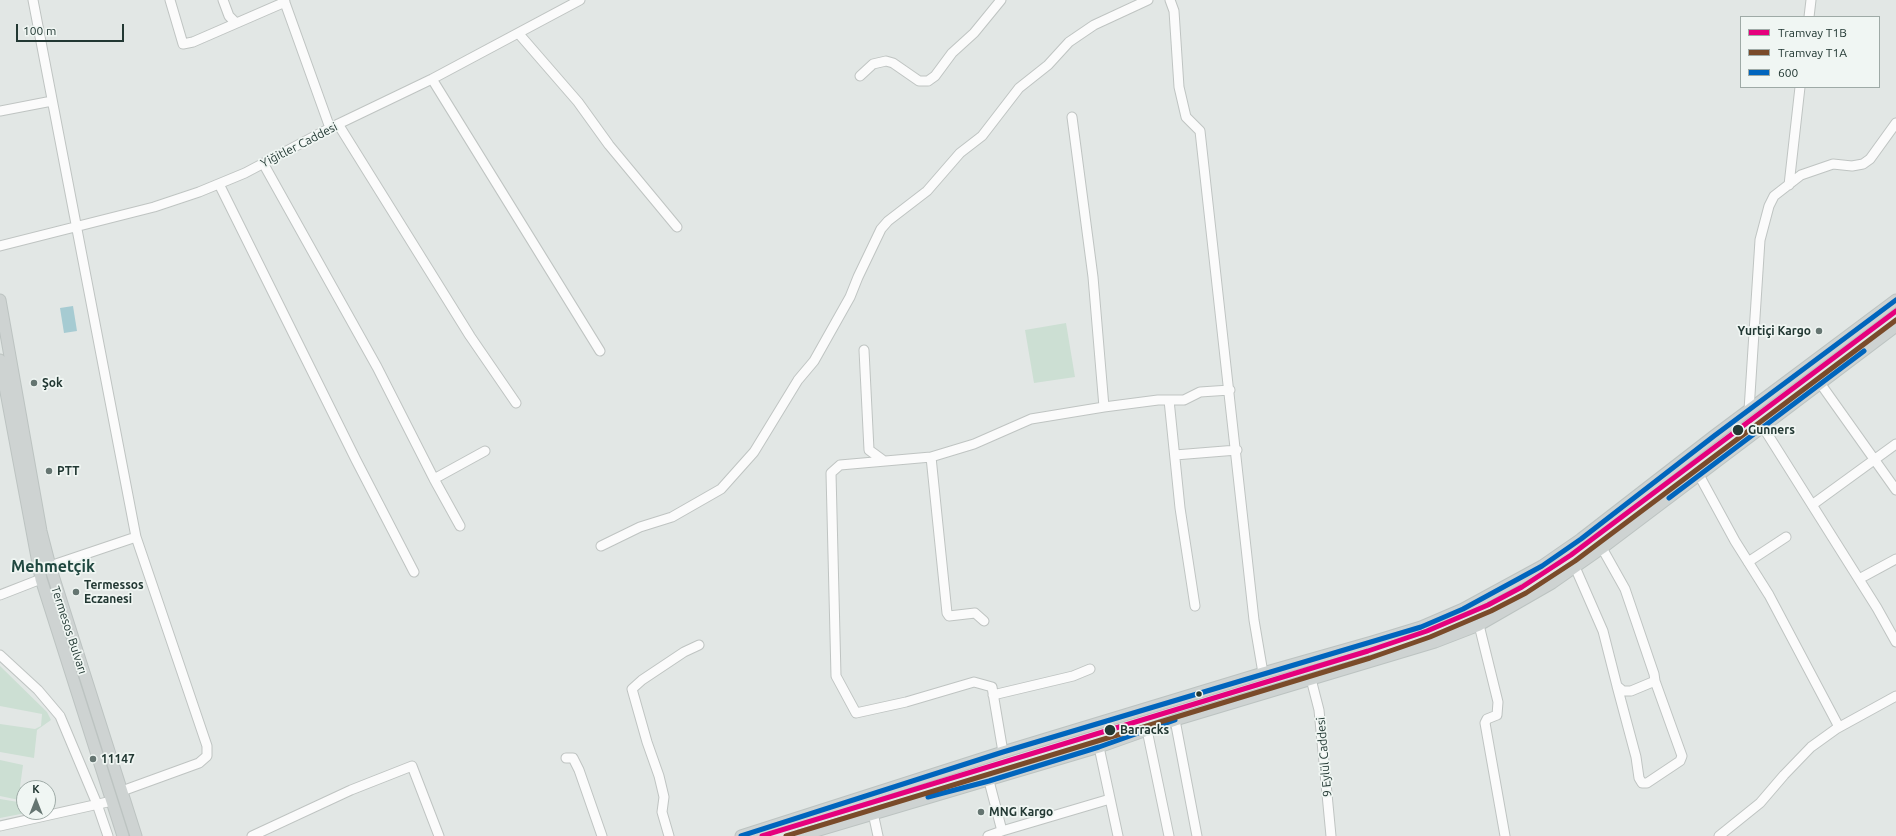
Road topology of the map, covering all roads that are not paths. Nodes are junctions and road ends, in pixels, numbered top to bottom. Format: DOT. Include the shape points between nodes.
graph roads {
  1 [pos="33,0"];
  2 [pos="170,0"];
  3 [pos="223,0"];
  4 [pos="580,0"];
  5 [pos="1001,0"];
  6 [pos="1148,0"];
  7 [pos="1170,0"];
  8 [pos="1811,0"];
  9 [pos="285,1"];
  10 [pos="1809,16"];
  11 [pos="236,24"];
  12 [pos="519,34"];
  13 [pos="860,76"];
  14 [pos="432,79"];
  15 [pos="1800,88"];
  16 [pos="52,101"];
  17 [pos="0,111"];
  18 [pos="1072,117"];
  19 [pos="1896,123"];
  20 [pos="334,126"];
  21 [pos="263,163"];
  22 [pos="219,184"];
  23 [pos="1789,185"];
  24 [pos="677,227"];
  25 [pos="76,228"];
  26 [pos="0,246"];
  27 [pos="0,300"];
  28 [pos="1896,300"];
  29 [pos="1896,326"];
  30 [pos="864,350"];
  31 [pos="600,351"];
  32 [pos="0,360"];
  33 [pos="1820,383"];
  34 [pos="1230,390"];
  35 [pos="1169,400"];
  36 [pos="516,403"];
  37 [pos="1104,407"];
  38 [pos="1749,410"];
  39 [pos="1763,427"];
  40 [pos="1896,444"];
  41 [pos="1236,450"];
  42 [pos="486,451"];
  43 [pos="1175,455"];
  44 [pos="931,457"];
  45 [pos="1875,458"];
  46 [pos="884,461"];
  47 [pos="1699,475"];
  48 [pos="434,480"];
  49 [pos="1896,490"];
  50 [pos="1812,505"];
  51 [pos="460,526"];
  52 [pos="1786,537"];
  53 [pos="136,538"];
  54 [pos="601,546"];
  55 [pos="1602,548"];
  56 [pos="1896,559"];
  57 [pos="1748,562"];
  58 [pos="50,566"];
  59 [pos="1575,567"];
  60 [pos="414,572"];
  61 [pos="41,579"];
  62 [pos="1859,579"];
  63 [pos="0,595"];
  64 [pos="1195,606"];
  65 [pos="984,621"];
  66 [pos="1479,625"];
  67 [pos="1896,642"];
  68 [pos="699,645"];
  69 [pos="0,655"];
  70 [pos="1090,669"];
  71 [pos="1263,673"];
  72 [pos="1311,679"];
  73 [pos="1655,681"];
  74 [pos="1617,686"];
  75 [pos="993,695"];
  76 [pos="1896,696"];
  77 [pos="1175,720"];
  78 [pos="1839,727"];
  79 [pos="1147,730"];
  80 [pos="1100,747"];
  81 [pos="1003,752"];
  82 [pos="566,758"];
  83 [pos="989,781"];
  84 [pos="122,791"];
  85 [pos="1110,799"];
  86 [pos="112,801"];
  87 [pos="97,804"];
  88 [pos="873,813"];
  89 [pos="0,826"];
  90 [pos="1002,831"];
  91 [pos="811,834"];
  92 [pos="108,836"];
  93 [pos="123,836"];
  94 [pos="136,836"];
  95 [pos="252,836"];
  96 [pos="439,836"];
  97 [pos="602,836"];
  98 [pos="669,836"];
  99 [pos="741,836"];
  100 [pos="799,836"];
  101 [pos="878,836"];
  102 [pos="988,836"];
  103 [pos="1118,836"];
  104 [pos="1169,836"];
  105 [pos="1197,836"];
  106 [pos="1331,836"];
  107 [pos="1505,836"];
  108 [pos="1719,836"];
  1 -- 16 [label="street"];
  2 -- 11 [label="street" via="183,44"];
  3 -- 11 [label="street" via="229,16"];
  4 -- 12 [label="street, Yiğitler Caddesi"];
  5 -- 13 [label="street" via="974,33 952,53 935,76 928,81 919,81 886,61 873,64"];
  6 -- 54 [label="street" via="1094,25 1069,42 1048,65 1019,88 982,136 960,153 928,191 888,221 881,229 850,297 814,361 784,401 754,452 720,489 672,517 640,527"];
  7 -- 34 [label="street" via="1174,11 1179,88 1186,117 1200,131"];
  8 -- 10 [label="street"];
  9 -- 11 [label="street"];
  9 -- 20 [label="street"];
  12 -- 14 [label="street, Yiğitler Caddesi"];
  12 -- 24 [label="street" via="578,102 609,145"];
  14 -- 20 [label="street, Yiğitler Caddesi"];
  14 -- 31 [label="street"];
  15 -- 23 [label="street"];
  16 -- 17 [label="street"];
  16 -- 25 [label="street"];
  18 -- 37 [label="street" via="1093,277"];
  19 -- 23 [label="street" via="1870,159 1863,164 1833,164 1801,175"];
  20 -- 21 [label="street, Yiğitler Caddesi"];
  20 -- 36 [label="street"];
  21 -- 22 [label="street, Yiğitler Caddesi"];
  21 -- 48 [label="street" via="377,367"];
  22 -- 25 [label="street, Yiğitler Caddesi" via="154,207"];
  22 -- 60 [label="street"];
  23 -- 38 [label="street" via="1774,196 1760,240"];
  25 -- 26 [label="street, Yiğitler Caddesi"];
  25 -- 53 [label="street"];
  27 -- 58 [label="main road, Termesos Bulvarı" via="41,531"];
  28 -- 38 [label="main road"];
  29 -- 33 [label="main road"];
  30 -- 46 [label="street" via="869,450"];
  32 -- 61 [label="main road, Termesos Bulvarı"];
  33 -- 39 [label="main road"];
  33 -- 45 [label="street"];
  34 -- 35 [label="street" via="1200,392 1184,400"];
  34 -- 41 [label="street"];
  35 -- 37 [label="street"];
  35 -- 43 [label="street"];
  37 -- 44 [label="street" via="1031,419 974,444"];
  38 -- 71 [label="main road" via="1581,539 1507,586 1421,627"];
  39 -- 47 [label="main road"];
  39 -- 50 [label="street"];
  40 -- 45 [label="street"];
  41 -- 43 [label="street"];
  41 -- 71 [label="street" via="1254,620"];
  42 -- 48 [label="street"];
  43 -- 64 [label="street" via="1180,508"];
  44 -- 46 [label="street"];
  44 -- 65 [label="street" via="947,613 949,616 975,613"];
  45 -- 49 [label="street"];
  45 -- 50 [label="street"];
  46 -- 75 [label="street" via="840,465 832,473 836,676 856,712 906,702 974,682 992,687"];
  47 -- 55 [label="main road"];
  47 -- 57 [label="street"];
  48 -- 51 [label="street"];
  50 -- 62 [label="street"];
  52 -- 57 [label="street"];
  53 -- 58 [label="street"];
  53 -- 84 [label="street" via="207,746 207,756 199,763"];
  55 -- 59 [label="main road"];
  55 -- 73 [label="street" via="1625,589"];
  56 -- 62 [label="street"];
  57 -- 78 [label="street" via="1769,595"];
  58 -- 84 [label="main road, Termesos Bulvarı"];
  59 -- 66 [label="main road" via="1541,590"];
  59 -- 74 [label="street" via="1603,631"];
  61 -- 63 [label="street"];
  61 -- 86 [label="main road, Termesos Bulvarı"];
  62 -- 67 [label="street"];
  66 -- 72 [label="main road" via="1435,642"];
  66 -- 107 [label="street" via="1498,702 1497,715 1487,719 1485,723"];
  68 -- 98 [label="street" via="684,652 632,689 660,776 664,797 662,812"];
  69 -- 87 [label="street" via="38,690 60,716"];
  70 -- 75 [label="street" via="1073,676"];
  71 -- 81 [label="main road"];
  72 -- 77 [label="main road"];
  72 -- 106 [label="street, 9 Eylül Caddesi" via="1319,710"];
  73 -- 74 [label="street" via="1623,691"];
  73 -- 74 [label="street" via="1682,756 1680,761 1647,783 1642,783 1639,778 1636,756"];
  75 -- 81 [label="street"];
  76 -- 78 [label="street"];
  77 -- 79 [label="main road"];
  77 -- 105 [label="street"];
  78 -- 108 [label="street" via="1811,747 1760,803"];
  79 -- 80 [label="main road"];
  79 -- 104 [label="street"];
  80 -- 83 [label="main road"];
  80 -- 85 [label="street"];
  81 -- 99 [label="main road"];
  82 -- 97 [label="street" via="573,758 579,770"];
  83 -- 88 [label="main road"];
  83 -- 90 [label="street"];
  84 -- 94 [label="main road, Termesos Bulvarı"];
  85 -- 90 [label="street"];
  85 -- 103 [label="street"];
  86 -- 87 [label="street"];
  86 -- 93 [label="main road, Termesos Bulvarı"];
  87 -- 89 [label="street"];
  87 -- 92 [label="street"];
  88 -- 91 [label="main road"];
  88 -- 101 [label="street"];
  90 -- 102 [label="street"];
  91 -- 100 [label="main road"];
  95 -- 96 [label="street" via="351,790 412,766"];
}
